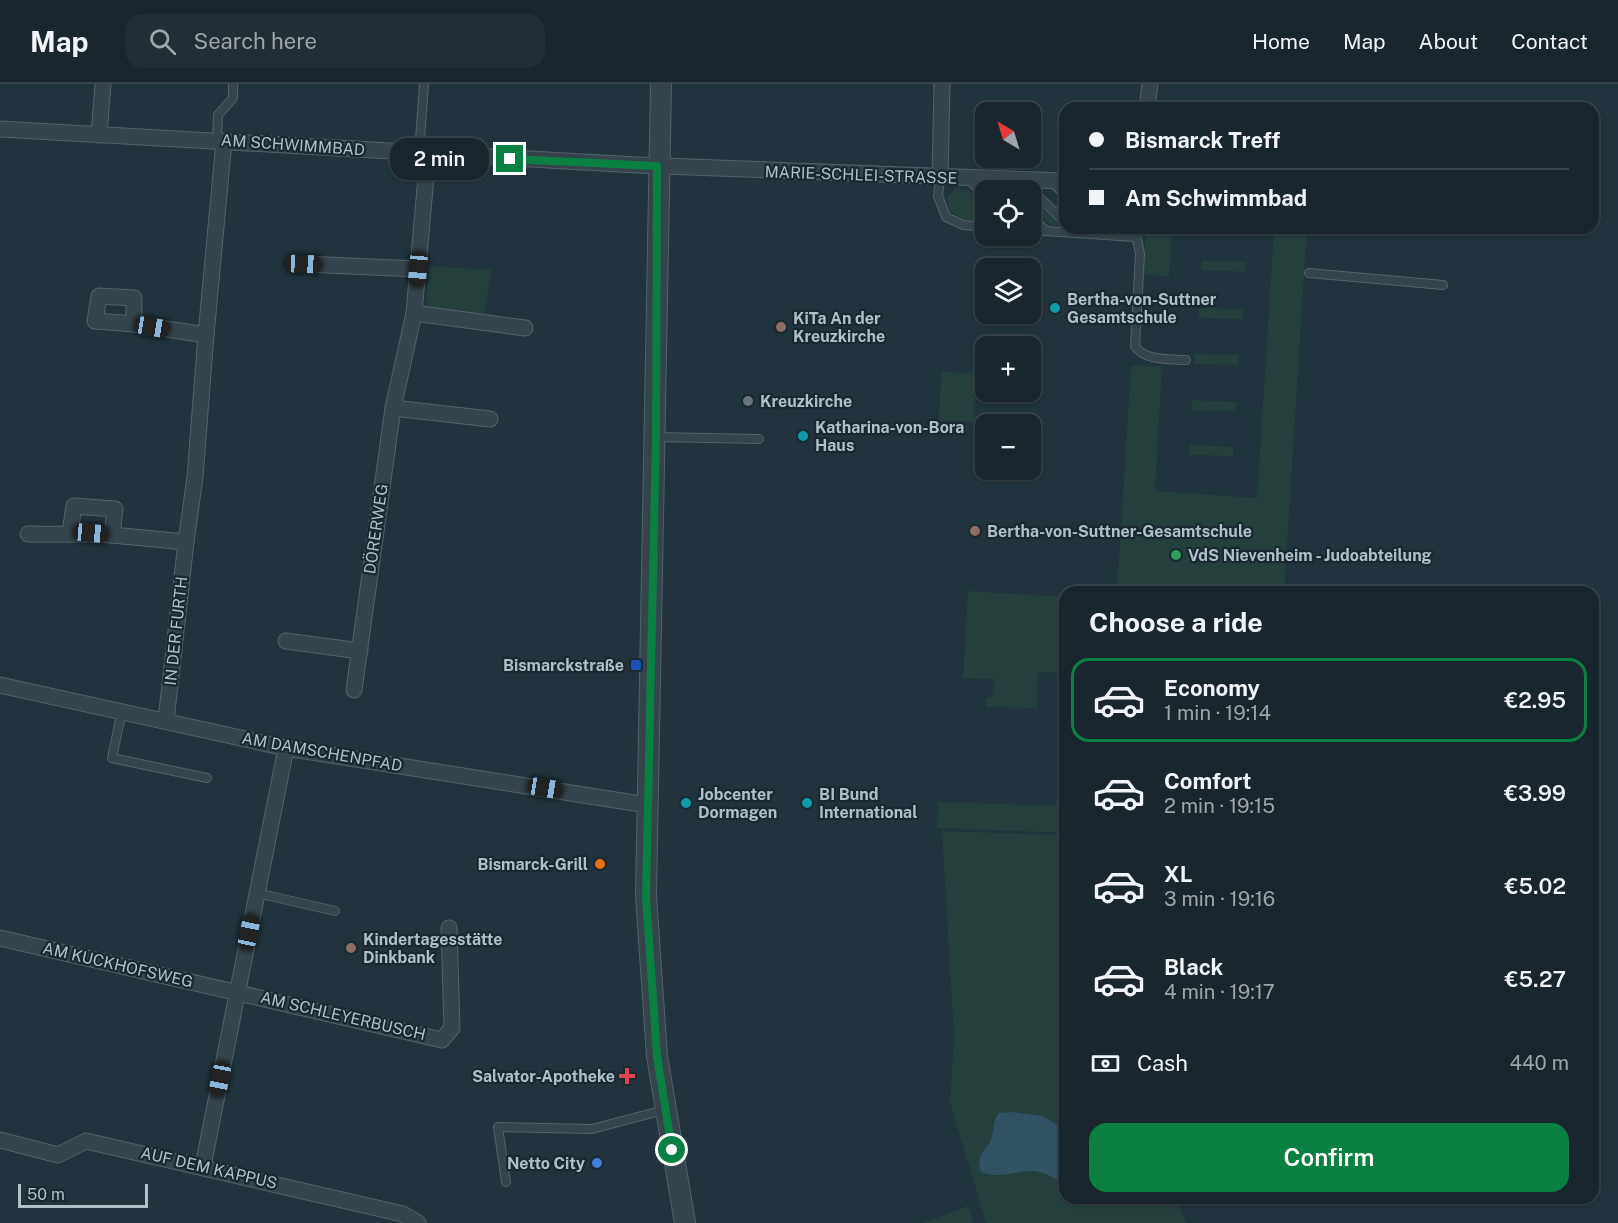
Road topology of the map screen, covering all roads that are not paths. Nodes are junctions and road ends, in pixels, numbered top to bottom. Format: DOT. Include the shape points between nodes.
graph roads {
  1 [pos="103,84"];
  2 [pos="233,84"];
  3 [pos="424,84"];
  4 [pos="661,84"];
  5 [pos="942,84"];
  6 [pos="1150,84"];
  7 [pos="1148,102"];
  8 [pos="0,129"];
  9 [pos="99,135"];
  10 [pos="221,141"];
  11 [pos="423,154"];
  12 [pos="657,166"];
  13 [pos="940,178"];
  14 [pos="969,179"];
  15 [pos="975,180"];
  16 [pos="1041,181"];
  17 [pos="1058,181"];
  18 [pos="975,185"];
  19 [pos="1041,199"];
  20 [pos="1059,216"];
  21 [pos="975,226"];
  22 [pos="1041,226"];
  23 [pos="1041,231"];
  24 [pos="1046,231"];
  25 [pos="1059,231"];
  26 [pos="1098,234"];
  27 [pos="1105,235"];
  28 [pos="1135,237"];
  29 [pos="304,264"];
  30 [pos="418,269"];
  31 [pos="1309,273"];
  32 [pos="1443,285"];
  33 [pos="414,313"];
  34 [pos="134,324"];
  35 [pos="525,328"];
  36 [pos="206,335"];
  37 [pos="1186,360"];
  38 [pos="393,408"];
  39 [pos="490,419"];
  40 [pos="656,437"];
  41 [pos="759,439"];
  42 [pos="70,532"];
  43 [pos="28,534"];
  44 [pos="112,535"];
  45 [pos="186,542"];
  46 [pos="286,641"];
  47 [pos="360,651"];
  48 [pos="0,685"];
  49 [pos="354,690"];
  50 [pos="122,710"];
  51 [pos="166,720"];
  52 [pos="286,748"];
  53 [pos="207,778"];
  54 [pos="647,805"];
  55 [pos="257,893"];
  56 [pos="335,910"];
  57 [pos="449,928"];
  58 [pos="0,938"];
  59 [pos="237,992"];
  60 [pos="666,1110"];
  61 [pos="0,1140"];
  62 [pos="203,1166"];
  63 [pos="506,1182"];
  64 [pos="418,1223"];
  65 [pos="685,1223"];
  1 -- 9 [label="street"];
  2 -- 10 [label="lane" via="233,99 218,115"];
  3 -- 11 [label="lane"];
  4 -- 12 [label="street"];
  5 -- 13 [label="street"];
  6 -- 7 [label="street"];
  8 -- 9 [label="street, AM SCHWIMMBAD"];
  9 -- 10 [label="street, AM SCHWIMMBAD"];
  10 -- 11 [label="street, AM SCHWIMMBAD"];
  10 -- 36 [label="street, IN DER FURTH"];
  11 -- 12 [label="street, AM SCHWIMMBAD"];
  11 -- 30 [label="street, DÖRERWEG"];
  12 -- 13 [label="street, MARIE-SCHLEI-STRASSE"];
  12 -- 40 [label="street"];
  13 -- 14 [label="street, MARIE-SCHLEI-STRASSE"];
  13 -- 21 [label="lane" via="938,196 945,217"];
  14 -- 15 [label="street, MARIE-SCHLEI-STRASSE"];
  14 -- 18 [label="lane"];
  16 -- 17 [label="street, MARIE-SCHLEI-STRASSE"];
  19 -- 20 [label="lane"];
  22 -- 24 [label="lane"];
  23 -- 24 [label="lane"];
  24 -- 25 [label="lane"];
  26 -- 27 [label="lane"];
  27 -- 28 [label="lane"];
  28 -- 37 [label="lane" via="1140,254 1135,346 1148,356"];
  29 -- 30 [label="street"];
  30 -- 33 [label="street, DÖRERWEG"];
  31 -- 32 [label="lane"];
  33 -- 35 [label="street"];
  33 -- 38 [label="street, DÖRERWEG"];
  34 -- 36 [label="street"];
  36 -- 45 [label="street, IN DER FURTH"];
  38 -- 39 [label="street"];
  38 -- 47 [label="street, DÖRERWEG"];
  40 -- 41 [label="lane"];
  40 -- 54 [label="street"];
  42 -- 43 [label="street"];
  42 -- 44 [label="street"];
  42 -- 44 [label="street" via="74,506 115,509"];
  44 -- 45 [label="street"];
  45 -- 51 [label="street, IN DER FURTH"];
  46 -- 47 [label="street"];
  47 -- 49 [label="street, DÖRERWEG"];
  48 -- 50 [label="street, AM DAMSCHENPFAD"];
  50 -- 51 [label="street, AM DAMSCHENPFAD"];
  50 -- 53 [label="lane" via="112,758"];
  51 -- 52 [label="street, AM DAMSCHENPFAD"];
  52 -- 54 [label="street, AM DAMSCHENPFAD"];
  52 -- 55 [label="street"];
  54 -- 60 [label="street" via="649,966"];
  55 -- 56 [label="lane"];
  55 -- 59 [label="street"];
  57 -- 59 [label="street, AM SCHLEYERBUSCH" via="452,1028 442,1040"];
  58 -- 59 [label="street, AM KUCKHOFSWEG"];
  59 -- 62 [label="street"];
  60 -- 63 [label="lane" via="592,1129 498,1127"];
  60 -- 65 [label="street"];
  61 -- 62 [label="street, AUF DEM KAPPUS" via="58,1155 87,1141"];
  62 -- 64 [label="street, AUF DEM KAPPUS" via="403,1214"];
}
